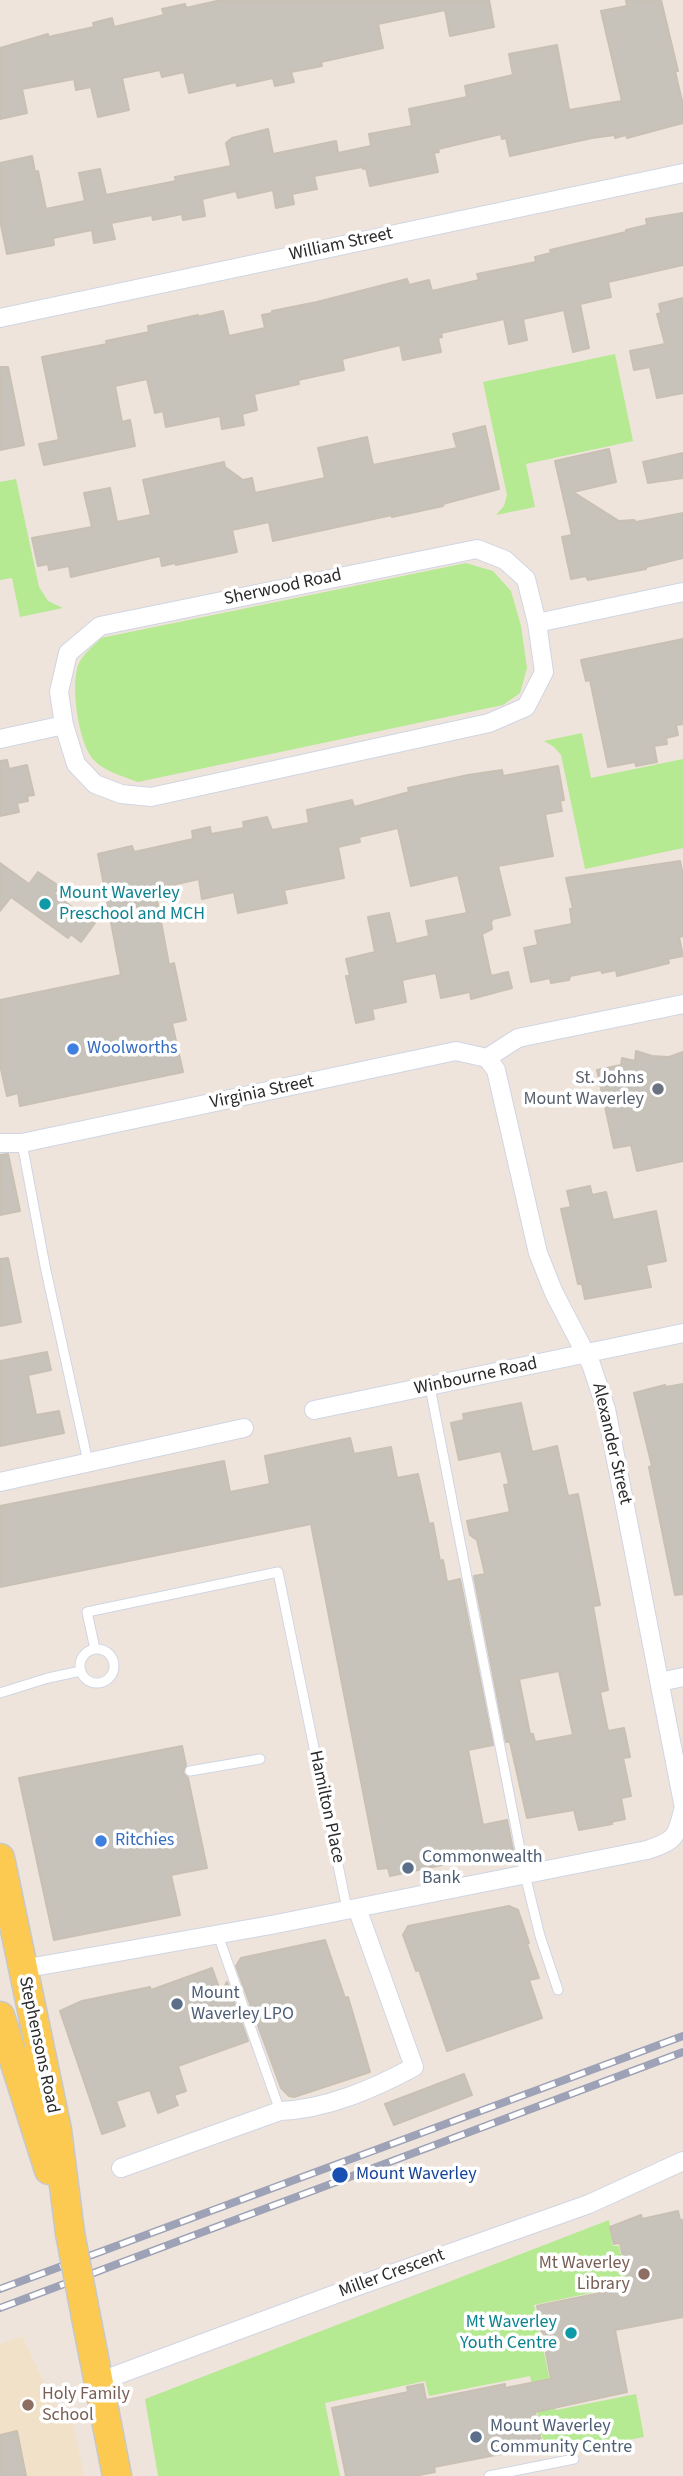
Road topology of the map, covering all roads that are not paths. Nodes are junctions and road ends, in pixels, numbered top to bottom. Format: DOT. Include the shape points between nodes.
graph roads {
  1 [pos="683,173"];
  2 [pos="0,318"];
  3 [pos="683,592"];
  4 [pos="537,623"];
  5 [pos="64,725"];
  6 [pos="0,739"];
  7 [pos="683,1004"];
  8 [pos="492,1064"];
  9 [pos="0,1143"];
  10 [pos="22,1143"];
  11 [pos="683,1333"];
  12 [pos="590,1357"];
  13 [pos="430,1387"];
  14 [pos="314,1410"];
  15 [pos="244,1428"];
  16 [pos="88,1462"];
  17 [pos="0,1482"];
  18 [pos="95,1649"];
  19 [pos="81,1671"];
  20 [pos="683,1677"];
  21 [pos="660,1682"];
  22 [pos="0,1693"];
  23 [pos="260,1759"];
  24 [pos="190,1772"];
  25 [pos="683,1803"];
  26 [pos="683,1810"];
  27 [pos="0,1858"];
  28 [pos="525,1875"];
  29 [pos="352,1908"];
  30 [pos="218,1934"];
  31 [pos="22,1969"];
  32 [pos="558,1990"];
  33 [pos="0,2016"];
  34 [pos="9,2069"];
  35 [pos="280,2111"];
  36 [pos="683,2161"];
  37 [pos="121,2168"];
  38 [pos="70,2232"];
  39 [pos="98,2382"];
  40 [pos="573,2459"];
  41 [pos="117,2476"];
  42 [pos="489,2476"];
  1 -- 2 [label="street, William Street"];
  3 -- 4 [label="street"];
  4 -- 5 [label="street, Sherwood Road" via="544,672 526,707 489,723 151,797 121,794 95,784 76,764"];
  4 -- 5 [label="street, Sherwood Road" via="526,579 505,560 477,549 100,626 68,653 59,692"];
  5 -- 6 [label="street"];
  7 -- 8 [label="street" via="518,1038"];
  8 -- 10 [label="street, Virginia Street" via="456,1051"];
  8 -- 12 [label="street, Alexander Street" via="538,1253 554,1293"];
  9 -- 10 [label="street, Virginia Street"];
  10 -- 16 [label="lane"];
  11 -- 12 [label="street, Winbourne Road"];
  12 -- 13 [label="street, Winbourne Road"];
  12 -- 21 [label="street, Alexander Street" via="606,1409"];
  13 -- 14 [label="street, Winbourne Road"];
  13 -- 28 [label="lane"];
  15 -- 16 [label="street"];
  16 -- 17 [label="street"];
  18 -- 19 [label="lane" via="85,1655"];
  18 -- 19 [label="lane" via="113,1662 109,1678 97,1683"];
  18 -- 29 [label="lane, Hamilton Place" via="87,1612 278,1572"];
  19 -- 22 [label="lane"];
  20 -- 21 [label="street"];
  21 -- 25 [label="street, Alexander Street"];
  23 -- 24 [label="lane"];
  26 -- 28 [label="street" via="680,1827 669,1842"];
  27 -- 31 [label="main road, Stephensons Road"];
  28 -- 29 [label="street"];
  28 -- 32 [label="lane"];
  29 -- 30 [label="street"];
  29 -- 35 [label="street, Hamilton Place" via="414,2067 381,2085 307,2110"];
  30 -- 31 [label="street"];
  30 -- 35 [label="lane"];
  31 -- 38 [label="main road, Stephensons Road" via="57,2130"];
  33 -- 34 [label="main road, Stephensons Road"];
  34 -- 38 [label="main road, Stephensons Road"];
  35 -- 37 [label="street, Hamilton Place"];
  36 -- 39 [label="street, Miller Crescent" via="589,2204"];
  38 -- 39 [label="main road, Stephensons Road, bridge"];
  39 -- 41 [label="main road, Stephensons Road"];
  40 -- 42 [label="lane"];
}
